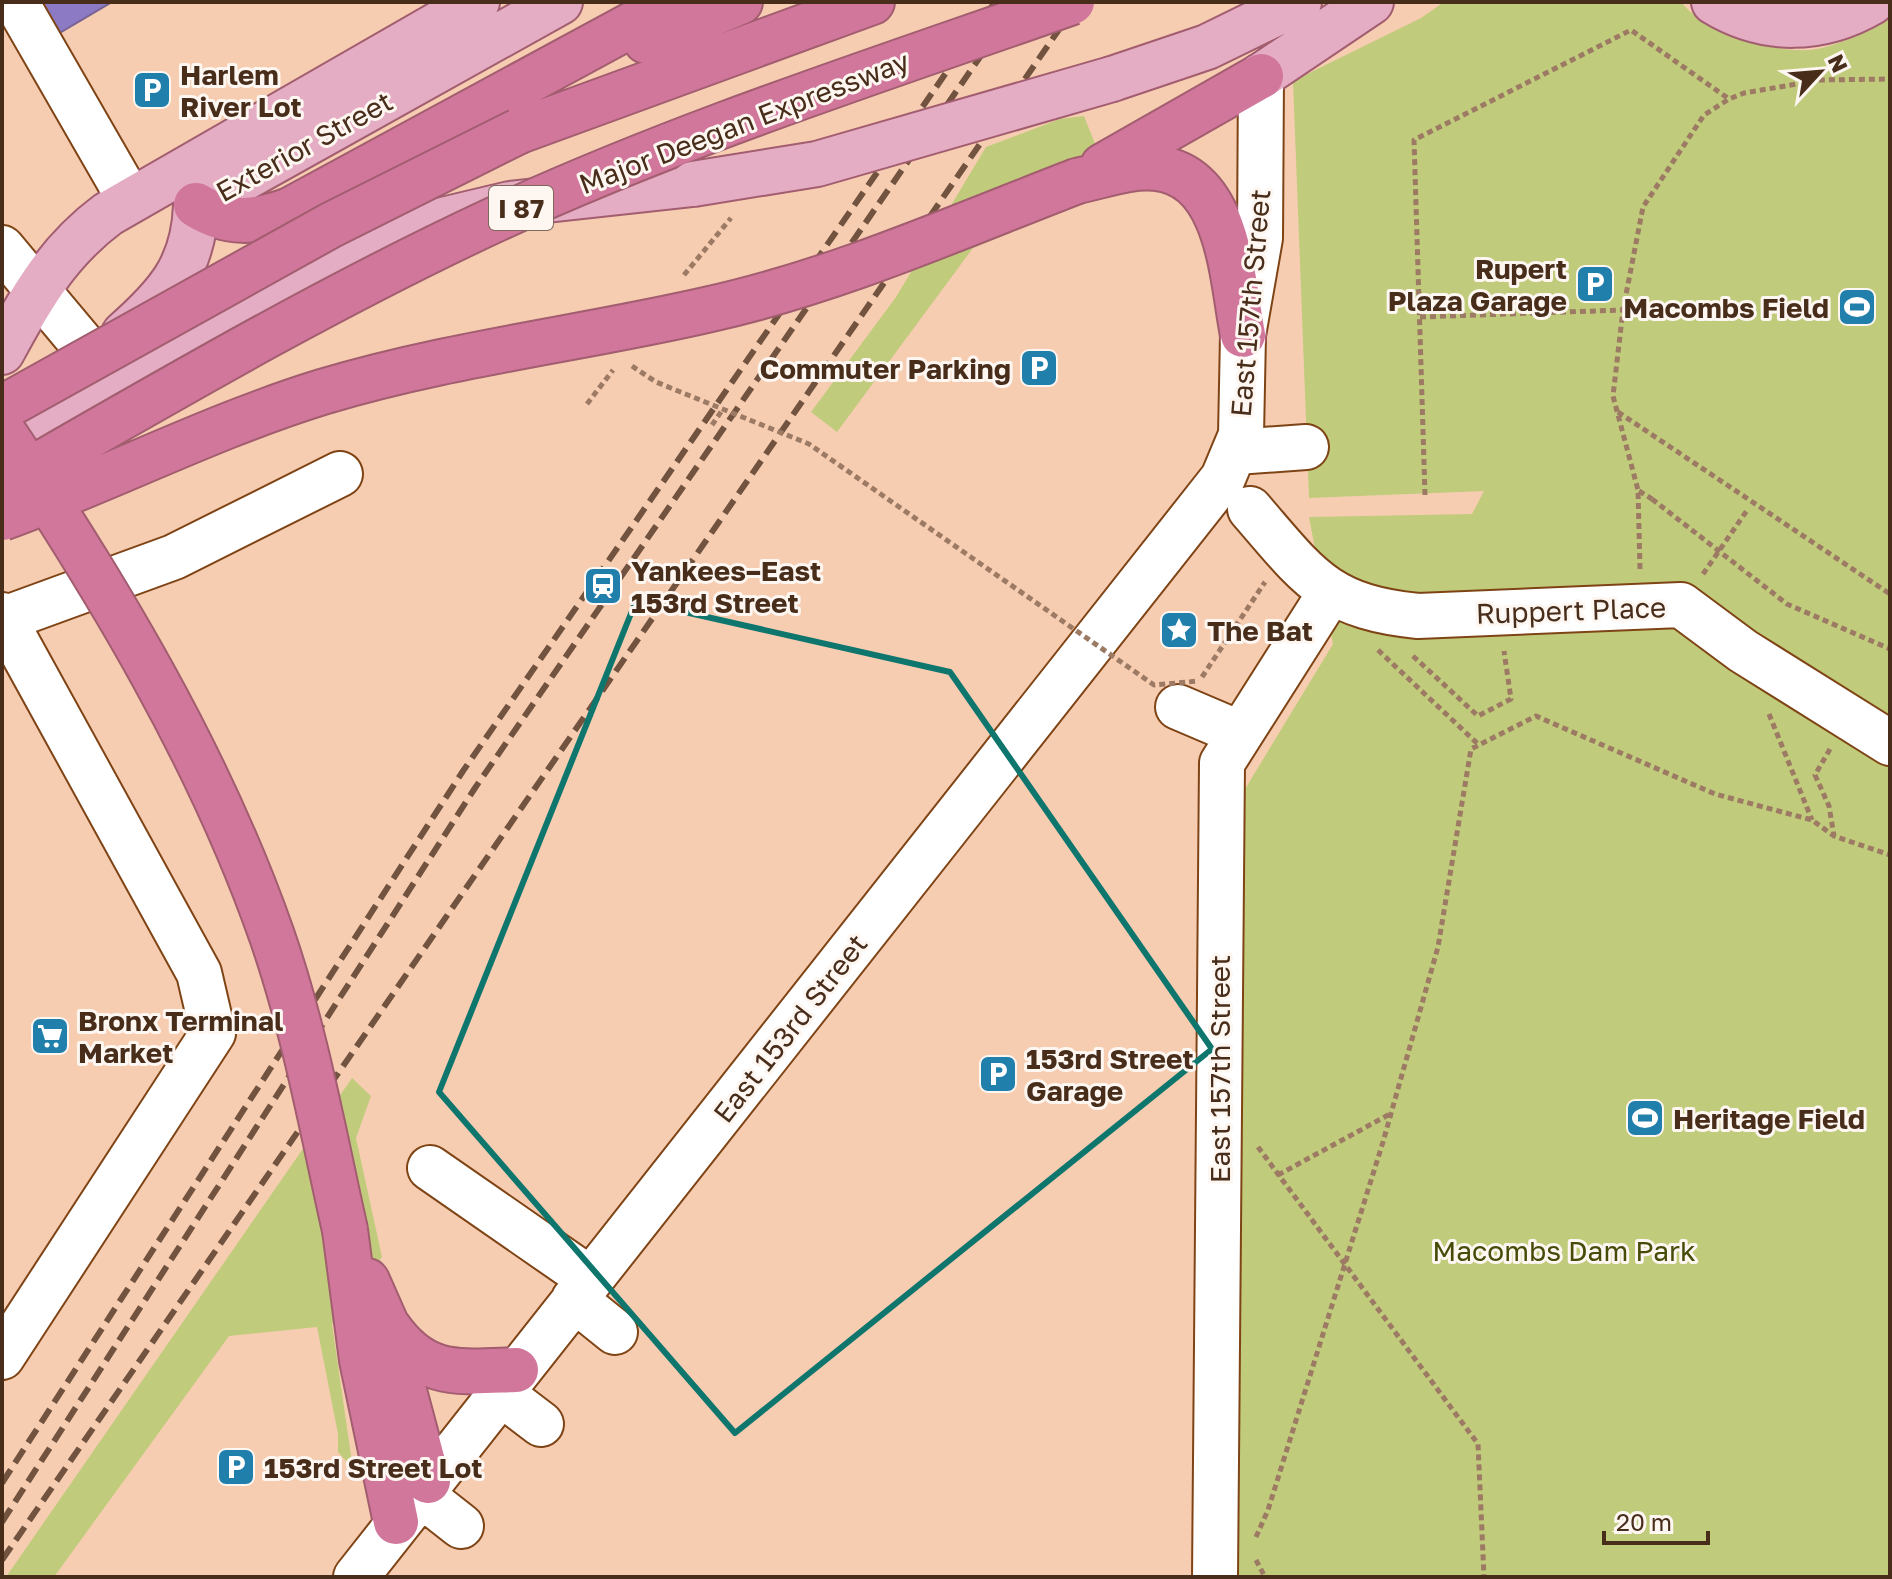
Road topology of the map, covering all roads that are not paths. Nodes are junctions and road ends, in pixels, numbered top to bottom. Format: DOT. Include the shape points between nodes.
graph roads {
  1 [pos="16,2"];
  2 [pos="477,2"];
  3 [pos="560,2"];
  4 [pos="674,2"];
  5 [pos="740,2"];
  6 [pos="872,2"];
  7 [pos="1072,2"];
  8 [pos="1299,2"];
  9 [pos="1371,2"];
  10 [pos="1714,2"];
  11 [pos="1872,2"];
  12 [pos="1261,76"];
  13 [pos="519,131"];
  14 [pos="1147,156"];
  15 [pos="186,189"];
  16 [pos="130,200"];
  17 [pos="2,248"];
  18 [pos="36,288"];
  19 [pos="1243,335"];
  20 [pos="2,352"];
  21 [pos="95,359"];
  22 [pos="2,385"];
  23 [pos="2,408"];
  24 [pos="2,430"];
  25 [pos="2,443"];
  26 [pos="1306,447"];
  27 [pos="340,474"];
  28 [pos="1237,480"];
  29 [pos="2,486"];
  30 [pos="2,518"];
  31 [pos="66,526"];
  32 [pos="1350,602"];
  33 [pos="3,617"];
  34 [pos="1189,694"];
  35 [pos="1239,733"];
  36 [pos="1890,743"];
  37 [pos="430,1168"];
  38 [pos="345,1230"];
  39 [pos="582,1289"];
  40 [pos="386,1324"];
  41 [pos="615,1332"];
  42 [pos="2,1357"];
  43 [pos="508,1381"];
  44 [pos="541,1424"];
  45 [pos="414,1499"];
  46 [pos="461,1526"];
  47 [pos="356,1577"];
  48 [pos="1215,1577"];
  1 -- 16 [label="street"];
  2 -- 15 [label="main road, Exterior Street"];
  3 -- 15 [label="main road, Exterior Street"];
  4 -- 15 [label="highway" via="290,210 241,221 212,215"];
  5 -- 13 [label="highway" via="602,60"];
  6 -- 13 [label="highway, I 87"];
  7 -- 29 [label="highway, Major Deegan Expressway / I 87, bridge" via="728,123 498,218 274,331"];
  8 -- 25 [label="main road, bridge" via="1207,47 1112,79 817,164 510,204 405,229 323,266"];
  9 -- 12 [label="main road"];
  10 -- 11 [label="main road" via="1747,19 1788,26 1830,22"];
  12 -- 14 [label="highway" via="1179,126"];
  12 -- 19 [label="street, East 157th Street" via="1260,238"];
  13 -- 23 [label="highway, I 87, bridge" via="331,225"];
  14 -- 19 [label="highway" via="1189,180 1216,216"];
  14 -- 30 [label="highway, bridge" via="790,288 320,393 208,432"];
  15 -- 16 [label="main road, Exterior Street"];
  15 -- 21 [label="main road, Exterior Street" via="191,249 180,272 152,309"];
  16 -- 18 [label="main road, Exterior Street" via="71,243"];
  17 -- 18 [label="street"];
  18 -- 20 [label="main road, Exterior Street"];
  18 -- 21 [label="street"];
  19 -- 28 [label="street, East 157th Street"];
  21 -- 25 [label="main road, Exterior Street"];
  22 -- 31 [label="highway, bridge"];
  24 -- 31 [label="highway, bridge"];
  26 -- 28 [label="street"];
  27 -- 33 [label="street" via="174,557"];
  28 -- 32 [label="street" via="1288,553"];
  28 -- 39 [label="street, East 153rd Street"];
  31 -- 38 [label="highway, bridge" via="190,745 255,889 301,1034"];
  32 -- 35 [label="street, East 157th Street"];
  32 -- 36 [label="street, Ruppert Place" via="1418,616 1681,605 1743,651"];
  33 -- 42 [label="street" via="199,973 213,1033"];
  34 -- 35 [label="street"];
  35 -- 48 [label="street, East 157th Street" via="1222,763"];
  37 -- 39 [label="street"];
  38 -- 40 [label="highway"];
  38 -- 45 [label="highway" via="362,1360"];
  39 -- 41 [label="street"];
  39 -- 43 [label="street, East 153rd Street"];
  40 -- 43 [label="highway" via="410,1354 433,1367"];
  40 -- 45 [label="highway"];
  43 -- 44 [label="street"];
  43 -- 45 [label="street, East 153rd Street"];
  45 -- 46 [label="street"];
  45 -- 47 [label="street, East 153rd Street"];
}
